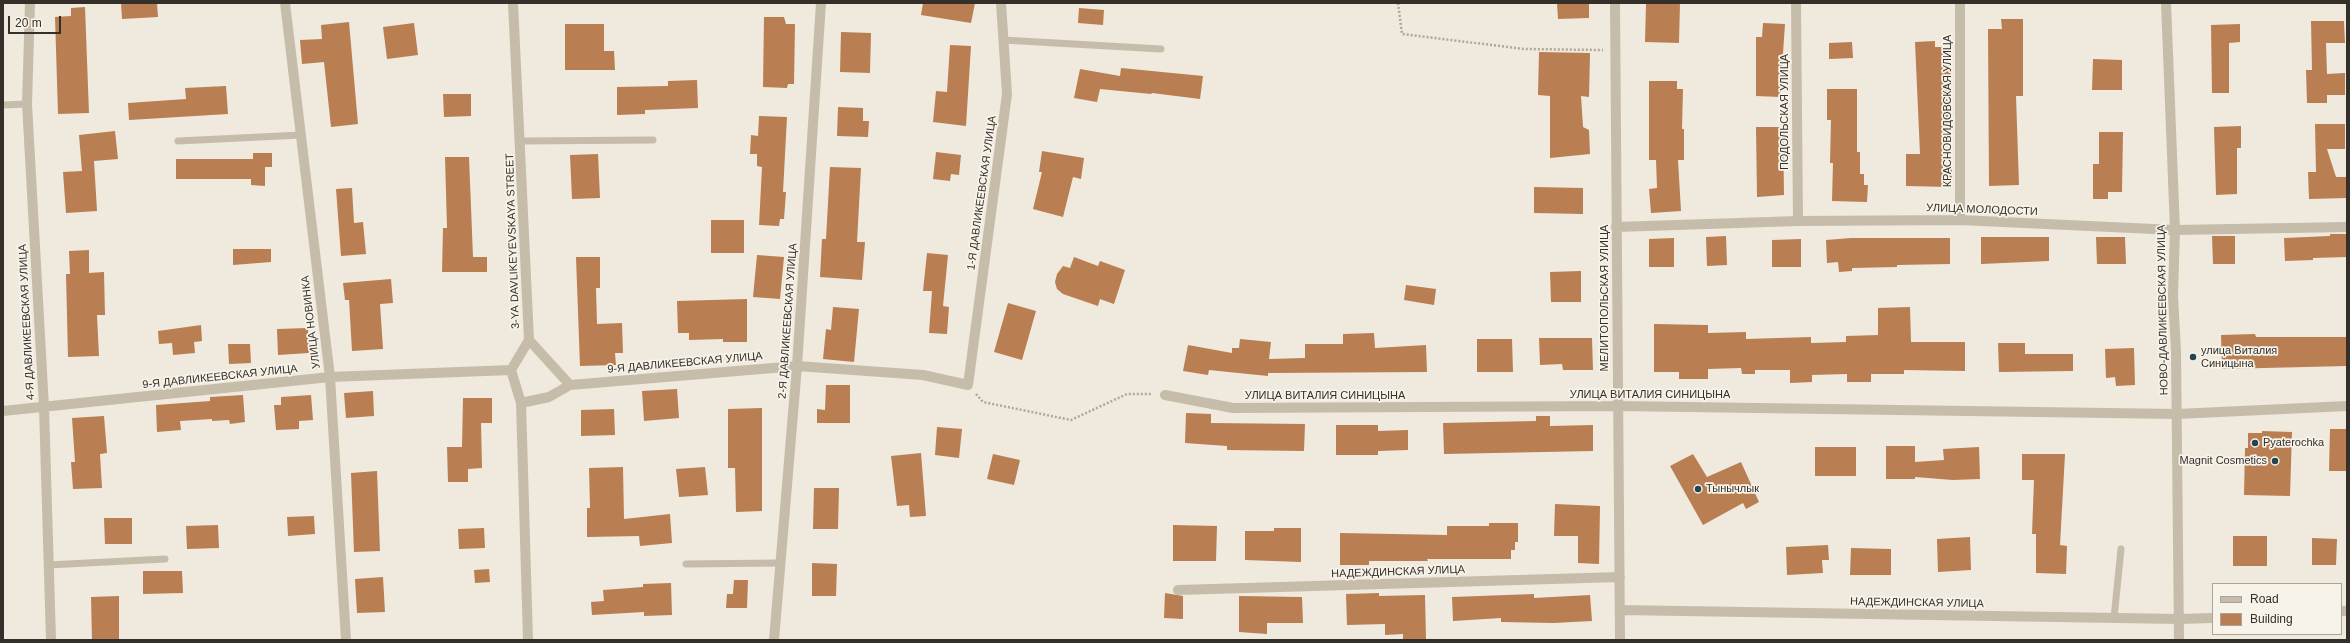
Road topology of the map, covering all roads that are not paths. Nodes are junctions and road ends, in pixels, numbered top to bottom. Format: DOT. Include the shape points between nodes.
graph roads {
  1 [pos="30,3"];
  2 [pos="285,3"];
  3 [pos="513,3"];
  4 [pos="821,3"];
  5 [pos="1001,3"];
  6 [pos="1614,3"];
  7 [pos="1796,3"];
  8 [pos="1960,3"];
  9 [pos="2166,3"];
  10 [pos="1003,40"];
  11 [pos="1161,48"];
  12 [pos="27,104"];
  13 [pos="3,105"];
  14 [pos="301,135"];
  15 [pos="653,140"];
  16 [pos="178,141"];
  17 [pos="521,141"];
  18 [pos="1960,220"];
  19 [pos="1798,221"];
  20 [pos="1616,227"];
  21 [pos="2347,227"];
  22 [pos="2175,230"];
  23 [pos="529,340"];
  24 [pos="797,366"];
  25 [pos="512,370"];
  26 [pos="330,377"];
  27 [pos="570,385"];
  28 [pos="968,385"];
  29 [pos="1165,395"];
  30 [pos="520,403"];
  31 [pos="1617,406"];
  32 [pos="2347,406"];
  33 [pos="44,407"];
  34 [pos="3,411"];
  35 [pos="2177,414"];
  36 [pos="2121,549"];
  37 [pos="165,559"];
  38 [pos="780,563"];
  39 [pos="686,564"];
  40 [pos="48,565"];
  41 [pos="1620,577"];
  42 [pos="1178,590"];
  43 [pos="1620,610"];
  44 [pos="2114,618"];
  45 [pos="2212,618"];
  46 [pos="2180,619"];
  47 [pos="51,640"];
  48 [pos="346,640"];
  49 [pos="528,640"];
  50 [pos="774,640"];
  51 [pos="1620,640"];
  52 [pos="2179,640"];
  1 -- 12 [label="street, 4-Я ДАВЛИКЕЕВСКАЯ УЛИЦА"];
  2 -- 14 [label="street, УЛИЦА НОВИНКА"];
  3 -- 17 [label="street, 3-YA DAVLIKEYEVSKAYA STREET"];
  4 -- 24 [label="street, 2-Я ДАВЛИКЕЕВСКАЯ УЛИЦА"];
  5 -- 10 [label="street, 1-Я ДАВЛИКЕЕВСКАЯ УЛИЦА"];
  6 -- 20 [label="street, МЕЛИТОПОЛЬСКАЯ УЛИЦА"];
  7 -- 19 [label="street, ПОДОЛЬСКАЯ УЛИЦА"];
  8 -- 18 [label="street, КРАСНОВИДОВСКАЯ УЛИЦА"];
  9 -- 22 [label="street, НОВО-ДАВЛИКЕЕВСКАЯ УЛИЦА"];
  10 -- 11 [label="lane"];
  10 -- 28 [label="street, 1-Я ДАВЛИКЕЕВСКАЯ УЛИЦА" via="1007,94"];
  12 -- 13 [label="lane"];
  12 -- 33 [label="street, 4-Я ДАВЛИКЕЕВСКАЯ УЛИЦА"];
  14 -- 16 [label="lane"];
  14 -- 26 [label="street, УЛИЦА НОВИНКА"];
  15 -- 17 [label="lane"];
  17 -- 23 [label="street, 3-YA DAVLIKEYEVSKAYA STREET"];
  18 -- 19 [label="street, УЛИЦА МОЛОДОСТИ"];
  18 -- 22 [label="street, УЛИЦА МОЛОДОСТИ"];
  19 -- 20 [label="street, УЛИЦА МОЛОДОСТИ"];
  20 -- 31 [label="street, МЕЛИТОПОЛЬСКАЯ УЛИЦА"];
  21 -- 22 [label="street, УЛИЦА МОЛОДОСТИ"];
  22 -- 35 [label="street, НОВО-ДАВЛИКЕЕВСКАЯ УЛИЦА" via="2173,296"];
  23 -- 25 [label="street, 3-YA DAVLIKEYEVSKAYA STREET"];
  23 -- 27 [label="street"];
  24 -- 27 [label="street, 9-Я ДАВЛИКЕЕВСКАЯ УЛИЦА"];
  24 -- 28 [label="street, 9-Я ДАВЛИКЕЕВСКАЯ УЛИЦА" via="923,376"];
  24 -- 38 [label="street, 2-Я ДАВЛИКЕЕВСКАЯ УЛИЦА"];
  25 -- 26 [label="street, 9-Я ДАВЛИКЕЕВСКАЯ УЛИЦА"];
  25 -- 30 [label="street"];
  26 -- 33 [label="street, 9-Я ДАВЛИКЕЕВСКАЯ УЛИЦА"];
  26 -- 48 [label="street, УЛИЦА НОВИНКА"];
  27 -- 30 [label="street, 9-Я ДАВЛИКЕЕВСКАЯ УЛИЦА" via="549,397"];
  29 -- 31 [label="street, УЛИЦА ВИТАЛИЯ СИНИЦЫНА" via="1233,408"];
  30 -- 49 [label="street"];
  31 -- 35 [label="street, УЛИЦА ВИТАЛИЯ СИНИЦЫНА"];
  31 -- 41 [label="street, МЕЛИТОПОЛЬСКАЯ УЛИЦА"];
  32 -- 35 [label="street, УЛИЦА ВИТАЛИЯ СИНИЦЫНА"];
  33 -- 34 [label="street, 9-Я ДАВЛИКЕЕВСКАЯ УЛИЦА"];
  33 -- 40 [label="street, 4-Я ДАВЛИКЕЕВСКАЯ УЛИЦА"];
  35 -- 46 [label="street, НОВО-ДАВЛИКЕЕВСКАЯ УЛИЦА"];
  36 -- 44 [label="lane"];
  37 -- 40 [label="lane"];
  38 -- 39 [label="lane"];
  38 -- 50 [label="street, 2-Я ДАВЛИКЕЕВСКАЯ УЛИЦА"];
  40 -- 47 [label="street, 4-Я ДАВЛИКЕЕВСКАЯ УЛИЦА"];
  41 -- 42 [label="street, НАДЕЖДИНСКАЯ УЛИЦА"];
  41 -- 43 [label="street, МЕЛИТОПОЛЬСКАЯ УЛИЦА"];
  43 -- 44 [label="street, НАДЕЖДИНСКАЯ УЛИЦА"];
  43 -- 51 [label="street, МЕЛИТОПОЛЬСКАЯ УЛИЦА"];
  44 -- 46 [label="street, НАДЕЖДИНСКАЯ УЛИЦА"];
  45 -- 46 [label="street, НАДЕЖДИНСКАЯ УЛИЦА"];
  46 -- 52 [label="street, НОВО-ДАВЛИКЕЕВСКАЯ УЛИЦА"];
}
